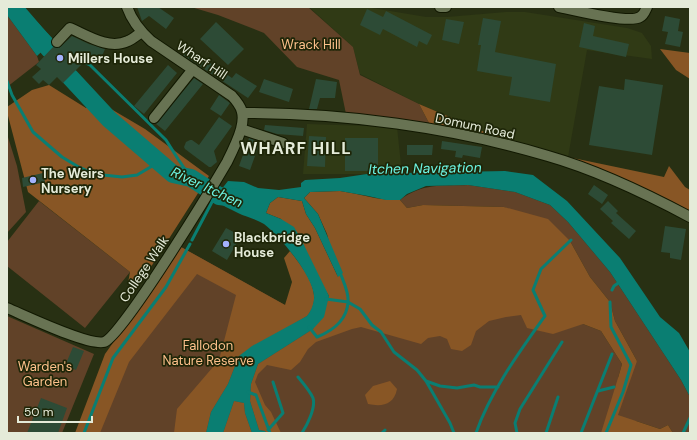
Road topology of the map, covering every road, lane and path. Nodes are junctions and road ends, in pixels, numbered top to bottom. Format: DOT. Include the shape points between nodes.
graph roads {
  1 [pos="127,7"];
  2 [pos="440,7"];
  3 [pos="446,7"];
  4 [pos="559,7"];
  5 [pos="647,7"];
  6 [pos="142,32"];
  7 [pos="58,42"];
  8 [pos="193,69"];
  9 [pos="243,113"];
  10 [pos="154,118"];
  11 [pos="241,129"];
  12 [pos="283,143"];
  13 [pos="690,217"];
  14 [pos="7,308"];
  1 -- 6 [label="street, Wharf Hill"];
  2 -- 3 [label="street"];
  4 -- 5 [label="street" via="631,19 640,17"];
  6 -- 7 [label="street" via="128,41 112,44 70,28"];
  6 -- 8 [label="street, Wharf Hill"];
  8 -- 9 [label="street, Wharf Hill" via="232,96 241,106"];
  8 -- 10 [label="street"];
  9 -- 11 [label="street, College Walk"];
  9 -- 13 [label="street, Domum Road" via="329,116 486,139 580,167 646,194"];
  11 -- 12 [label="street"];
  11 -- 14 [label="street, College Walk" via="232,151 203,203 155,277 110,339 98,342 74,336"];
}
